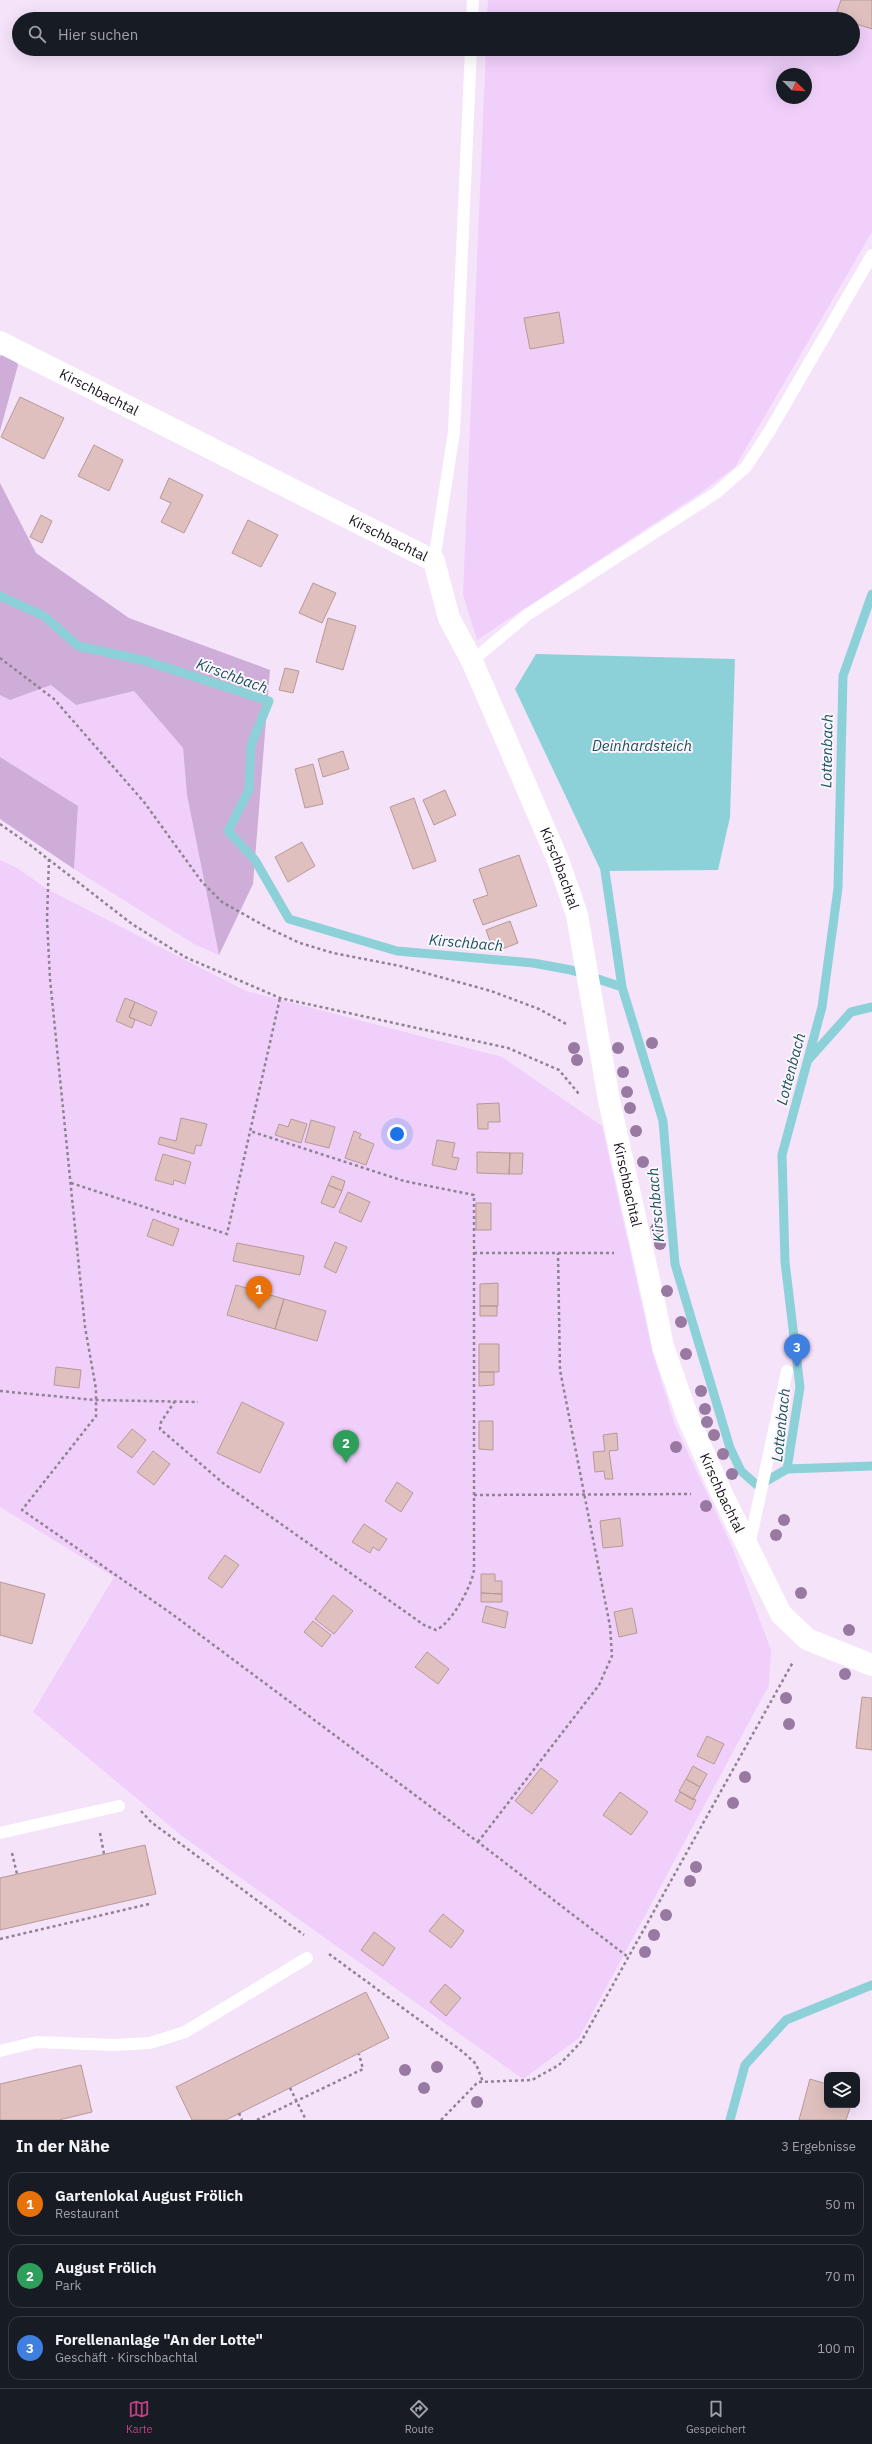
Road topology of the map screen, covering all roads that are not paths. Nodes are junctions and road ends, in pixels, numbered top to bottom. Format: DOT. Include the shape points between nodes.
graph roads {
  1 [pos="473,0"];
  2 [pos="472,12"];
  3 [pos="470,56"];
  4 [pos="872,255"];
  5 [pos="0,342"];
  6 [pos="434,561"];
  7 [pos="472,661"];
  8 [pos="787,1371"];
  9 [pos="748,1549"];
  10 [pos="872,1665"];
  11 [pos="119,1806"];
  12 [pos="0,1833"];
  13 [pos="306,1958"];
  14 [pos="0,2051"];
  1 -- 2 [label="lane"];
  3 -- 6 [label="lane" via="454,432"];
  4 -- 7 [label="lane" via="770,432 746,467 716,493 527,615"];
  5 -- 6 [label="street, Kirschbachtal"];
  6 -- 7 [label="street, Kirschbachtal" via="449,618"];
  7 -- 9 [label="street, Kirschbachtal" via="558,860 577,915 609,1100 664,1347 688,1418"];
  8 -- 9 [label="lane"];
  9 -- 10 [label="street, Kirschbachtal" via="781,1614 807,1639"];
  11 -- 12 [label="lane"];
  13 -- 14 [label="lane" via="185,2032 150,2043 114,2045 37,2042"];
}
